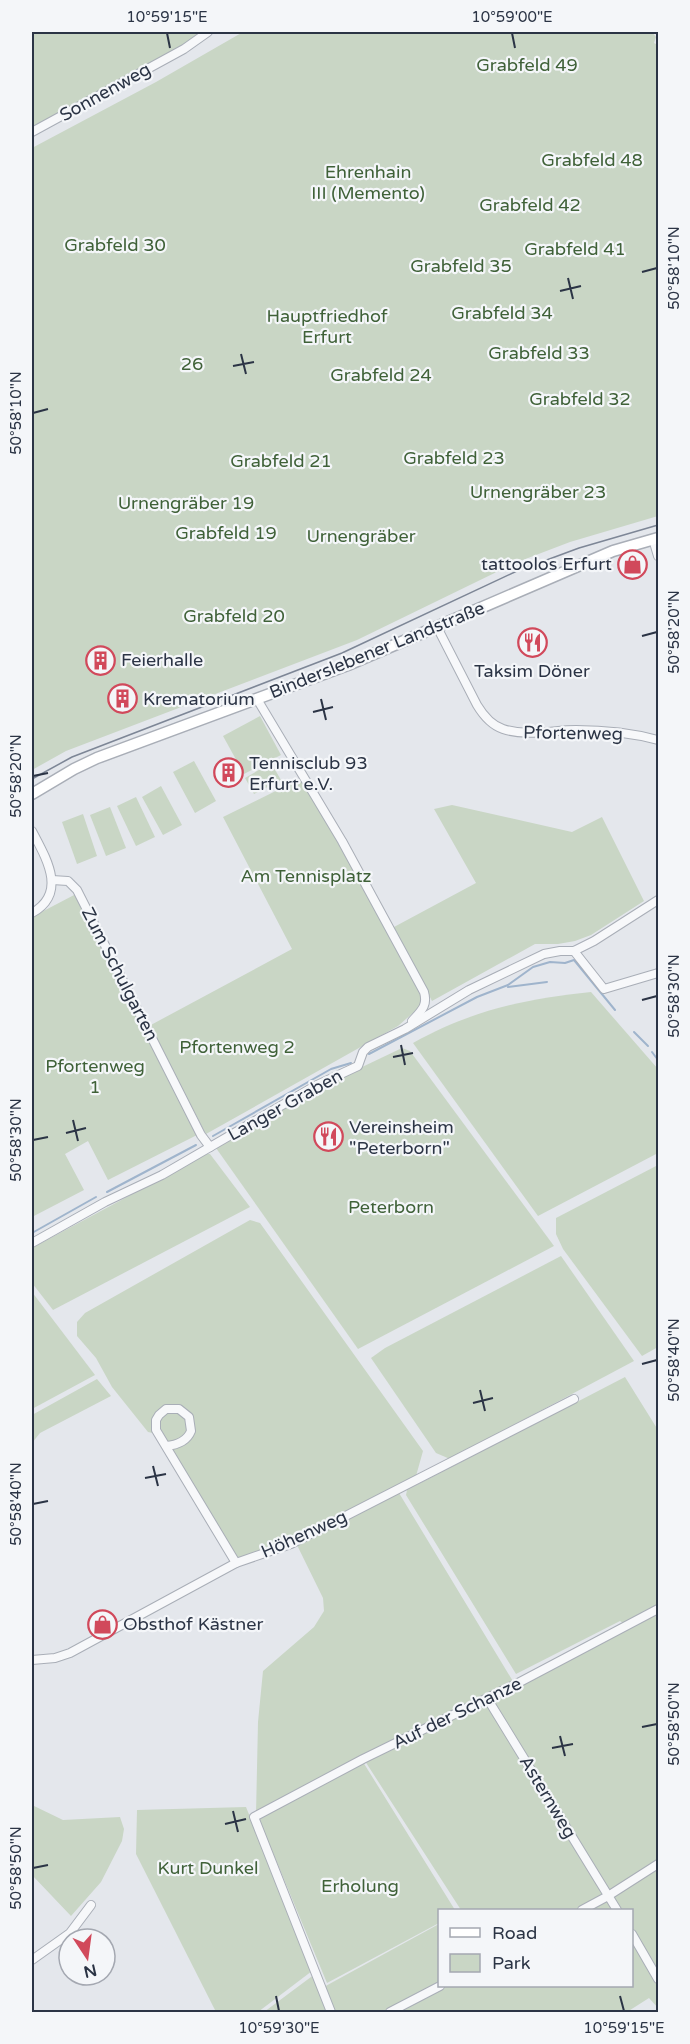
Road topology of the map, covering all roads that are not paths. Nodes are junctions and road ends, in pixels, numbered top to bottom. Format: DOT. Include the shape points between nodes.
graph roads {
  1 [pos="208,32"];
  2 [pos="32,132"];
  3 [pos="656,538"];
  4 [pos="658,556"];
  5 [pos="437,627"];
  6 [pos="257,699"];
  7 [pos="658,740"];
  8 [pos="32,794"];
  9 [pos="32,831"];
  10 [pos="52,880"];
  11 [pos="658,900"];
  12 [pos="32,913"];
  13 [pos="574,951"];
  14 [pos="658,973"];
  15 [pos="405,1029"];
  16 [pos="210,1147"];
  17 [pos="32,1243"];
  18 [pos="574,1399"];
  19 [pos="166,1446"];
  20 [pos="236,1563"];
  21 [pos="658,1609"];
  22 [pos="32,1660"];
  23 [pos="487,1698"];
  24 [pos="658,1864"];
  25 [pos="608,1896"];
  26 [pos="91,1905"];
  27 [pos="585,1909"];
  28 [pos="616,1909"];
  29 [pos="633,1936"];
  30 [pos="32,1960"];
  31 [pos="658,1979"];
  32 [pos="438,1987"];
  33 [pos="331,2013"];
  34 [pos="390,2013"];
  1 -- 2 [label="street, Sonnenweg"];
  3 -- 4 [label="street"];
  3 -- 5 [label="main road, Binderslebener Landstraße" via="603,555"];
  5 -- 6 [label="main road, Binderslebener Landstraße"];
  5 -- 7 [label="street, Pfortenweg" via="483,715 501,728 514,732 599,730"];
  6 -- 8 [label="main road, Binderslebener Landstraße" via="97,759"];
  6 -- 15 [label="street" via="342,841 424,992 425,1007"];
  9 -- 10 [label="street"];
  10 -- 12 [label="street" via="47,900"];
  10 -- 16 [label="street, Zum Schulgarten" via="69,881 77,890"];
  11 -- 13 [label="street, Langer Graben"];
  13 -- 14 [label="street" via="604,989"];
  13 -- 15 [label="street, Langer Graben" via="544,954 515,967"];
  15 -- 16 [label="street, Langer Graben" via="368,1047 358,1066 315,1086"];
  16 -- 17 [label="street, Langer Graben"];
  18 -- 20 [label="street, Höhenweg" via="291,1544"];
  19 -- 19 [label="street" via="156,1430 156,1420 166,1409 179,1409 189,1417 191,1431 183,1440"];
  19 -- 20 [label="street"];
  20 -- 22 [label="street, Höhenweg" via="70,1653"];
  21 -- 23 [label="street, Auf der Schanze"];
  23 -- 25 [label="street, Asternweg"];
  23 -- 33 [label="street, Auf der Schanze" via="254,1817"];
  24 -- 25 [label="street"];
  25 -- 27 [label="street"];
  25 -- 28 [label="street, Asternweg"];
  26 -- 30 [label="street" via="70,1933"];
  29 -- 31 [label="street"];
  32 -- 34 [label="street"];
}
